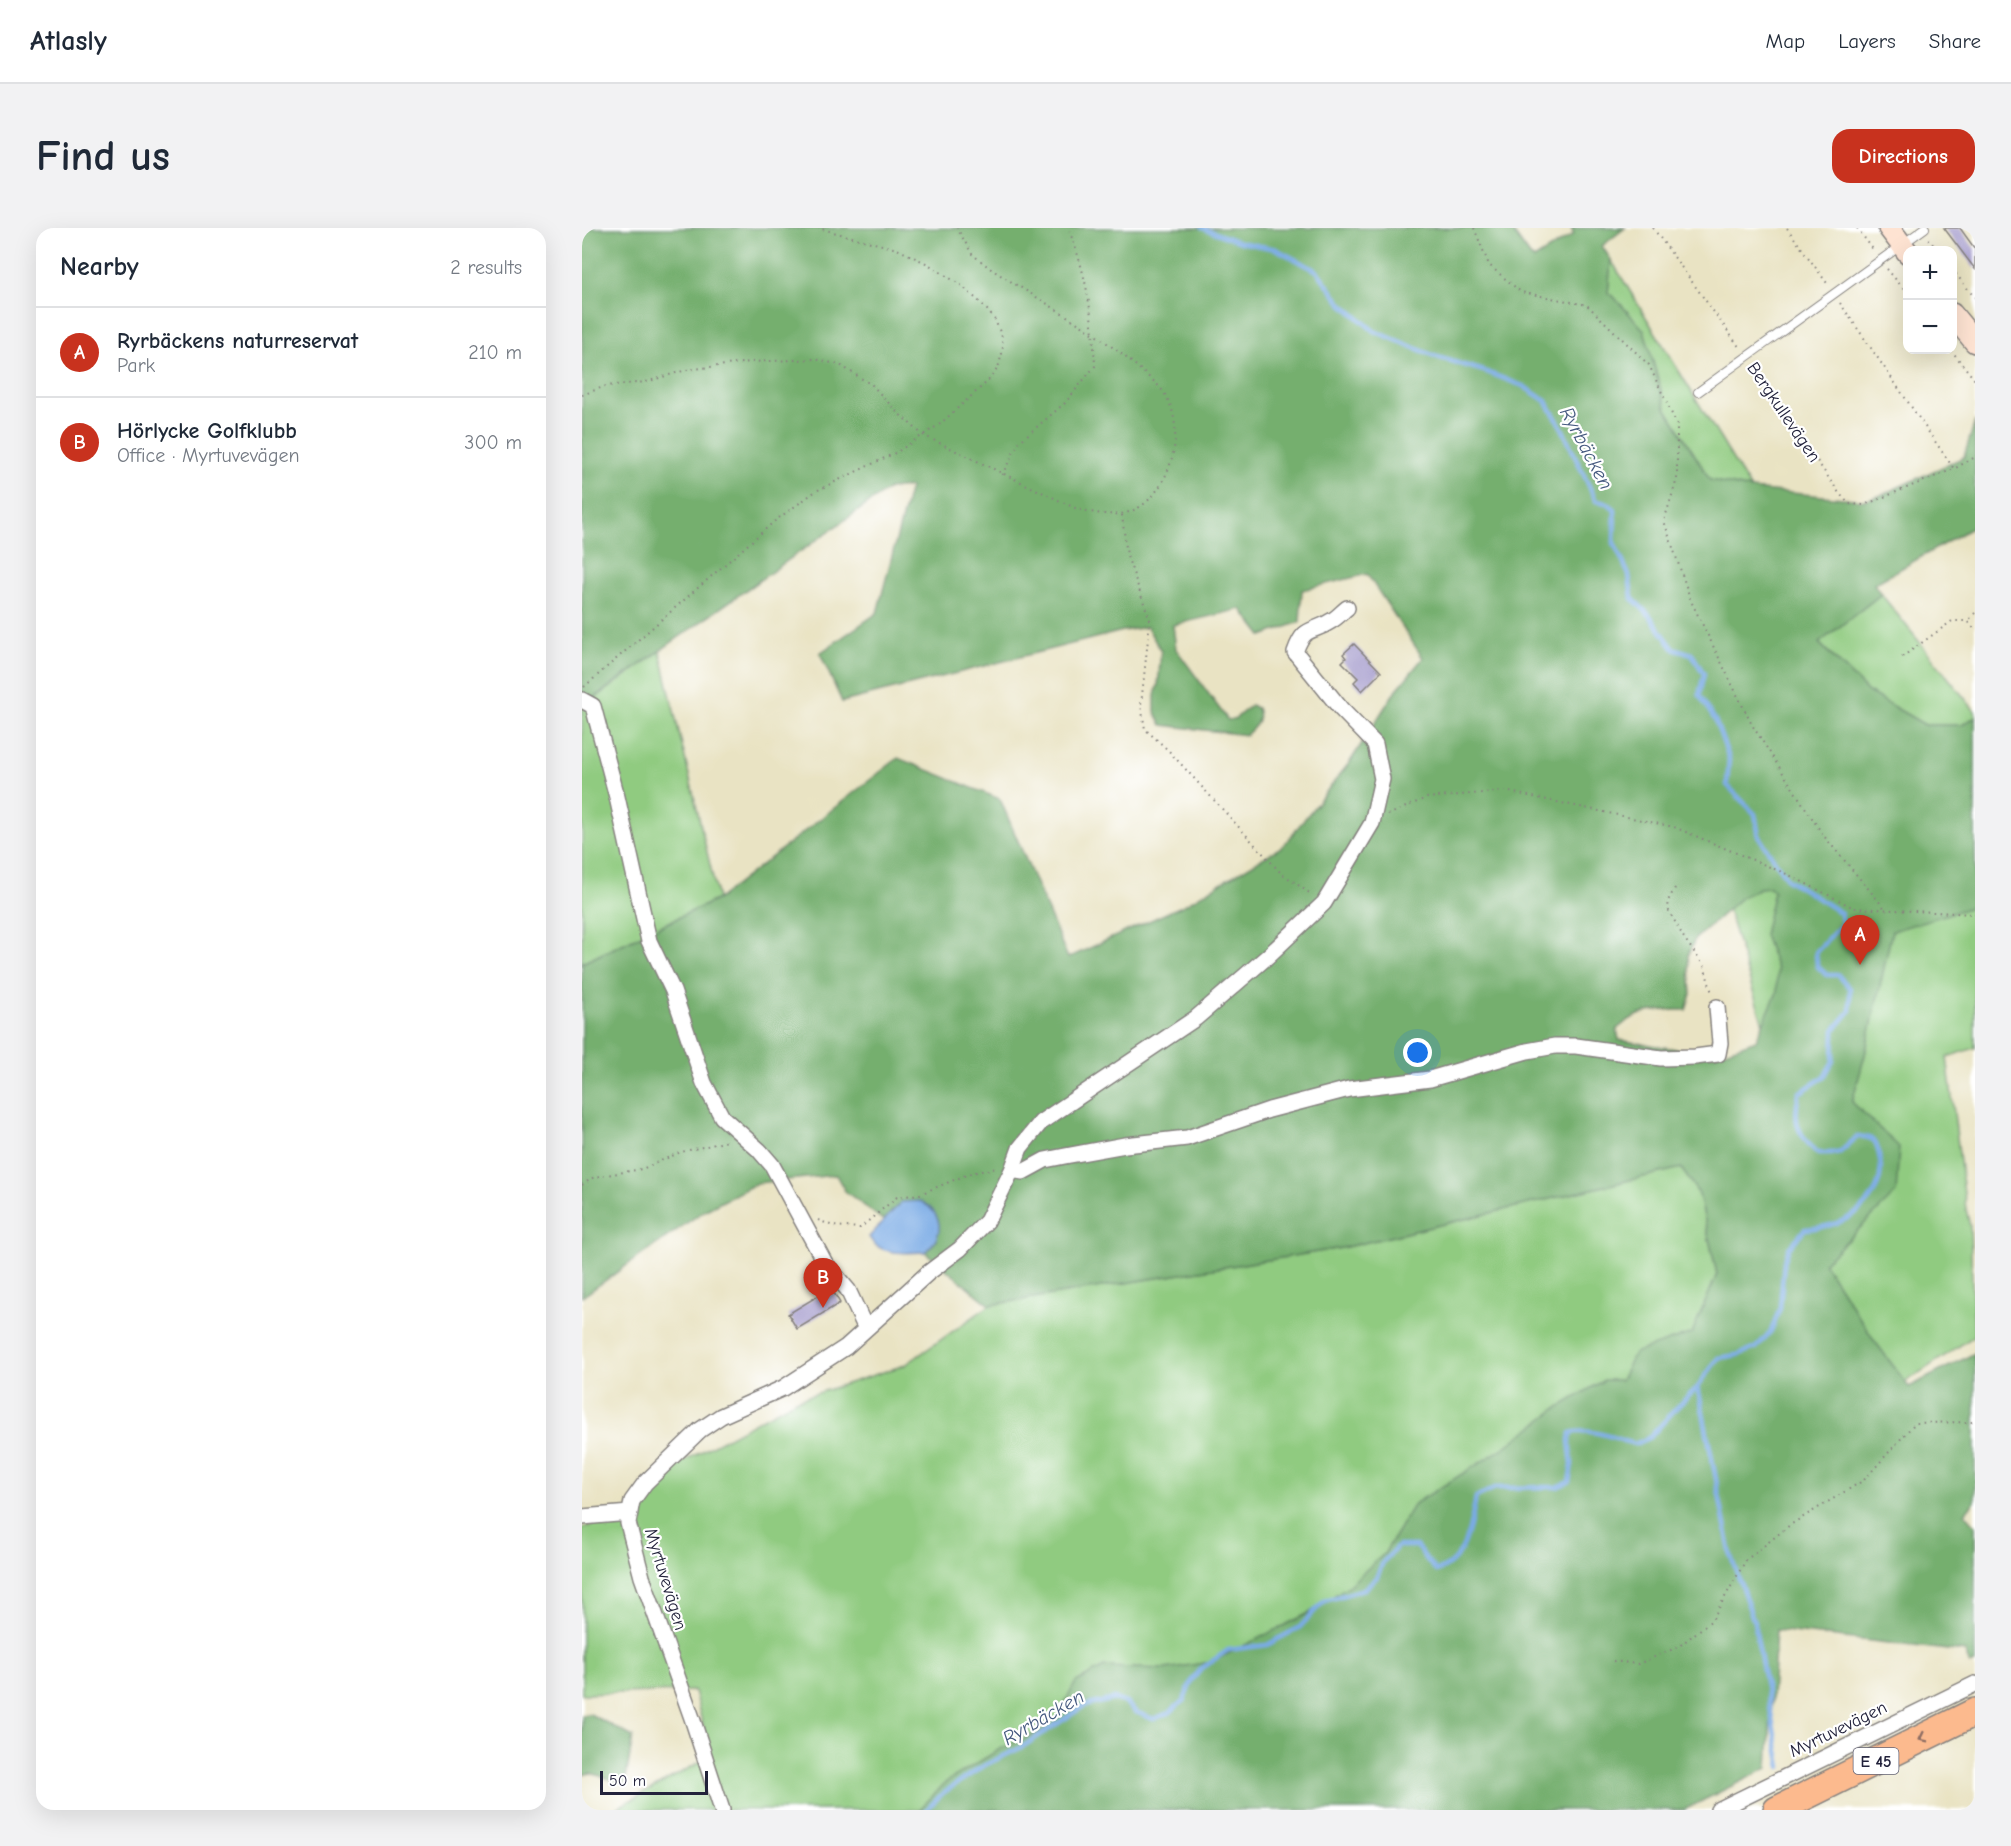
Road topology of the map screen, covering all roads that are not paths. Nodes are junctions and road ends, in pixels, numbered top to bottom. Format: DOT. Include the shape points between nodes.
graph roads {
  1 [pos="1889,228"];
  2 [pos="1925,228"];
  3 [pos="1903,246"];
  4 [pos="1908,246"];
  5 [pos="1903,250"];
  6 [pos="1957,319"];
  7 [pos="1975,342"];
  8 [pos="1698,392"];
  9 [pos="1347,608"];
  10 [pos="582,700"];
  11 [pos="1717,1007"];
  12 [pos="1013,1167"];
  13 [pos="866,1329"];
  14 [pos="630,1513"];
  15 [pos="582,1517"];
  16 [pos="1975,1684"];
  17 [pos="1975,1712"];
  18 [pos="1975,1733"];
  19 [pos="722,1810"];
  20 [pos="1718,1810"];
  21 [pos="1777,1810"];
  22 [pos="1817,1810"];
  1 -- 3 [label="street"];
  2 -- 4 [label="lane"];
  5 -- 8 [label="lane" via="1834,294"];
  6 -- 7 [label="street"];
  9 -- 12 [label="street, Myrtuvevägen" via="1331,622 1310,629 1295,652 1375,744 1382,778 1372,823 1324,903 1196,1018 1041,1122 1020,1148"];
  10 -- 13 [label="street" via="593,706 649,941 673,991 704,1083 722,1117 772,1165 825,1263 848,1290"];
  11 -- 12 [label="street" via="1718,1054 1661,1058 1555,1046 1430,1078 1349,1089 1269,1110 1187,1138 1045,1160 1023,1172"];
  12 -- 13 [label="street, Myrtuvevägen" via="987,1221"];
  13 -- 14 [label="street, Myrtuvevägen" via="846,1347 783,1388 721,1416 700,1430 645,1483"];
  14 -- 15 [label="street"];
  14 -- 19 [label="street, Myrtuvevägen" via="630,1530 642,1577"];
  16 -- 20 [label="street, Myrtuvevägen"];
  17 -- 21 [label="highway, E 45, one-way"];
  18 -- 22 [label="highway, E 45"];
}
